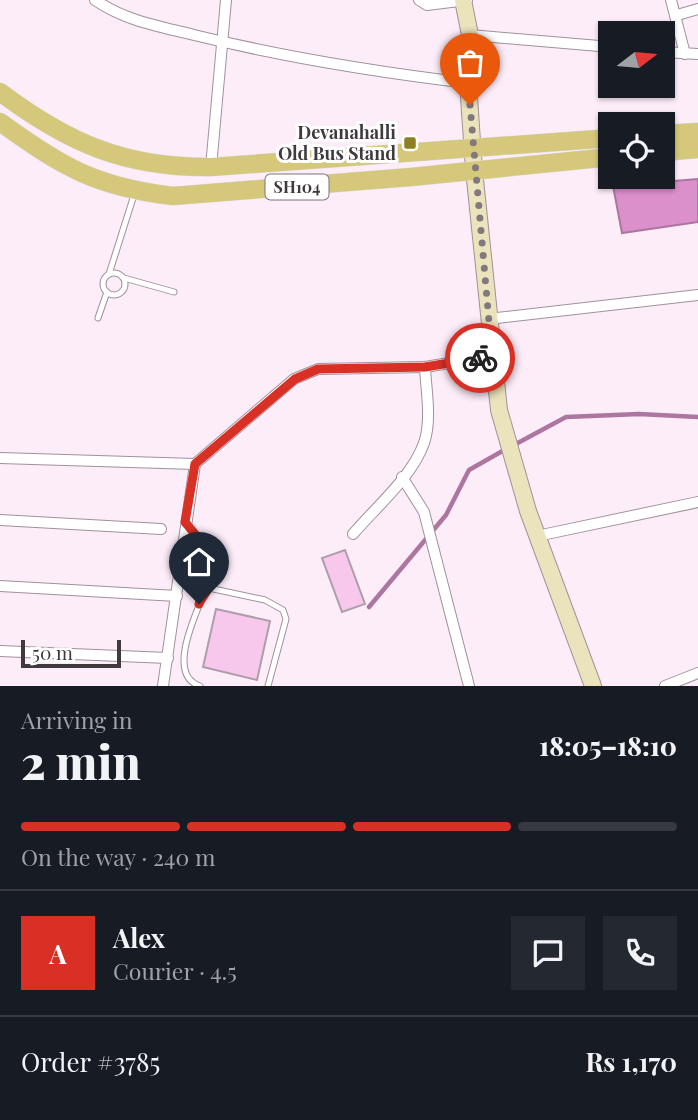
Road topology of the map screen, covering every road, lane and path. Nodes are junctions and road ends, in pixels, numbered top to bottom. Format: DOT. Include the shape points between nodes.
graph roads {
  1 [pos="95,0"];
  2 [pos="226,0"];
  3 [pos="419,0"];
  4 [pos="671,0"];
  5 [pos="465,1"];
  6 [pos="698,9"];
  7 [pos="677,15"];
  8 [pos="470,35"];
  9 [pos="223,42"];
  10 [pos="598,46"];
  11 [pos="676,53"];
  12 [pos="685,54"];
  13 [pos="698,54"];
  14 [pos="468,83"];
  15 [pos="0,92"];
  16 [pos="0,122"];
  17 [pos="698,132"];
  18 [pos="675,133"];
  19 [pos="598,139"];
  20 [pos="474,149"];
  21 [pos="698,149"];
  22 [pos="675,151"];
  23 [pos="598,158"];
  24 [pos="211,167"];
  25 [pos="474,170"];
  26 [pos="135,192"];
  27 [pos="109,274"];
  28 [pos="124,278"];
  29 [pos="107,292"];
  30 [pos="174,292"];
  31 [pos="698,296"];
  32 [pos="98,318"];
  33 [pos="488,319"];
  34 [pos="492,356"];
  35 [pos="425,367"];
  36 [pos="0,458"];
  37 [pos="195,464"];
  38 [pos="402,477"];
  39 [pos="698,502"];
  40 [pos="0,520"];
  41 [pos="185,522"];
  42 [pos="161,529"];
  43 [pos="353,534"];
  44 [pos="537,536"];
  45 [pos="0,586"];
  46 [pos="209,588"];
  47 [pos="177,596"];
  48 [pos="0,651"];
  49 [pos="168,658"];
  50 [pos="698,673"];
  51 [pos="680,683"];
  52 [pos="163,686"];
  53 [pos="200,686"];
  54 [pos="268,686"];
  55 [pos="469,686"];
  56 [pos="593,686"];
  57 [pos="665,686"];
  1 -- 9 [label="street" via="118,16"];
  2 -- 9 [label="street"];
  3 -- 5 [label="street" via="427,5"];
  4 -- 7 [label="street"];
  5 -- 8 [label="street"];
  6 -- 7 [label="street"];
  7 -- 12 [label="street"];
  8 -- 10 [label="street"];
  8 -- 14 [label="street"];
  9 -- 14 [label="street"];
  9 -- 24 [label="street"];
  11 -- 12 [label="street"];
  12 -- 13 [label="street"];
  14 -- 20 [label="street"];
  15 -- 24 [label="main road, SH104" via="68,138 110,155 169,167"];
  16 -- 26 [label="main road, SH104" via="51,158 93,180"];
  17 -- 18 [label="main road"];
  19 -- 20 [label="main road, SH104"];
  20 -- 24 [label="main road, SH104"];
  20 -- 25 [label="street"];
  21 -- 22 [label="main road"];
  23 -- 25 [label="main road, SH104"];
  25 -- 26 [label="main road, SH104" via="210,195"];
  25 -- 33 [label="street"];
  26 -- 27 [label="lane"];
  27 -- 28 [label="lane"];
  27 -- 29 [label="lane" via="104,282"];
  28 -- 29 [label="lane" via="120,294"];
  28 -- 30 [label="lane"];
  29 -- 32 [label="lane"];
  31 -- 33 [label="street"];
  33 -- 34 [label="street"];
  34 -- 35 [label="street"];
  34 -- 44 [label="street" via="505,429"];
  35 -- 37 [label="street" via="318,369 295,379"];
  35 -- 38 [label="street" via="425,441"];
  36 -- 37 [label="street"];
  37 -- 41 [label="street"];
  38 -- 43 [label="street"];
  38 -- 55 [label="street" via="424,512"];
  39 -- 44 [label="street"];
  40 -- 42 [label="street"];
  41 -- 46 [label="lane" via="211,555 214,568"];
  41 -- 47 [label="street"];
  44 -- 56 [label="street"];
  45 -- 47 [label="street"];
  46 -- 53 [label="lane" via="195,613 184,665"];
  46 -- 54 [label="lane" via="265,600 283,610 286,619"];
  47 -- 49 [label="street"];
  48 -- 49 [label="street"];
  49 -- 52 [label="street"];
  50 -- 51 [label="street"];
  51 -- 57 [label="street"];
}
